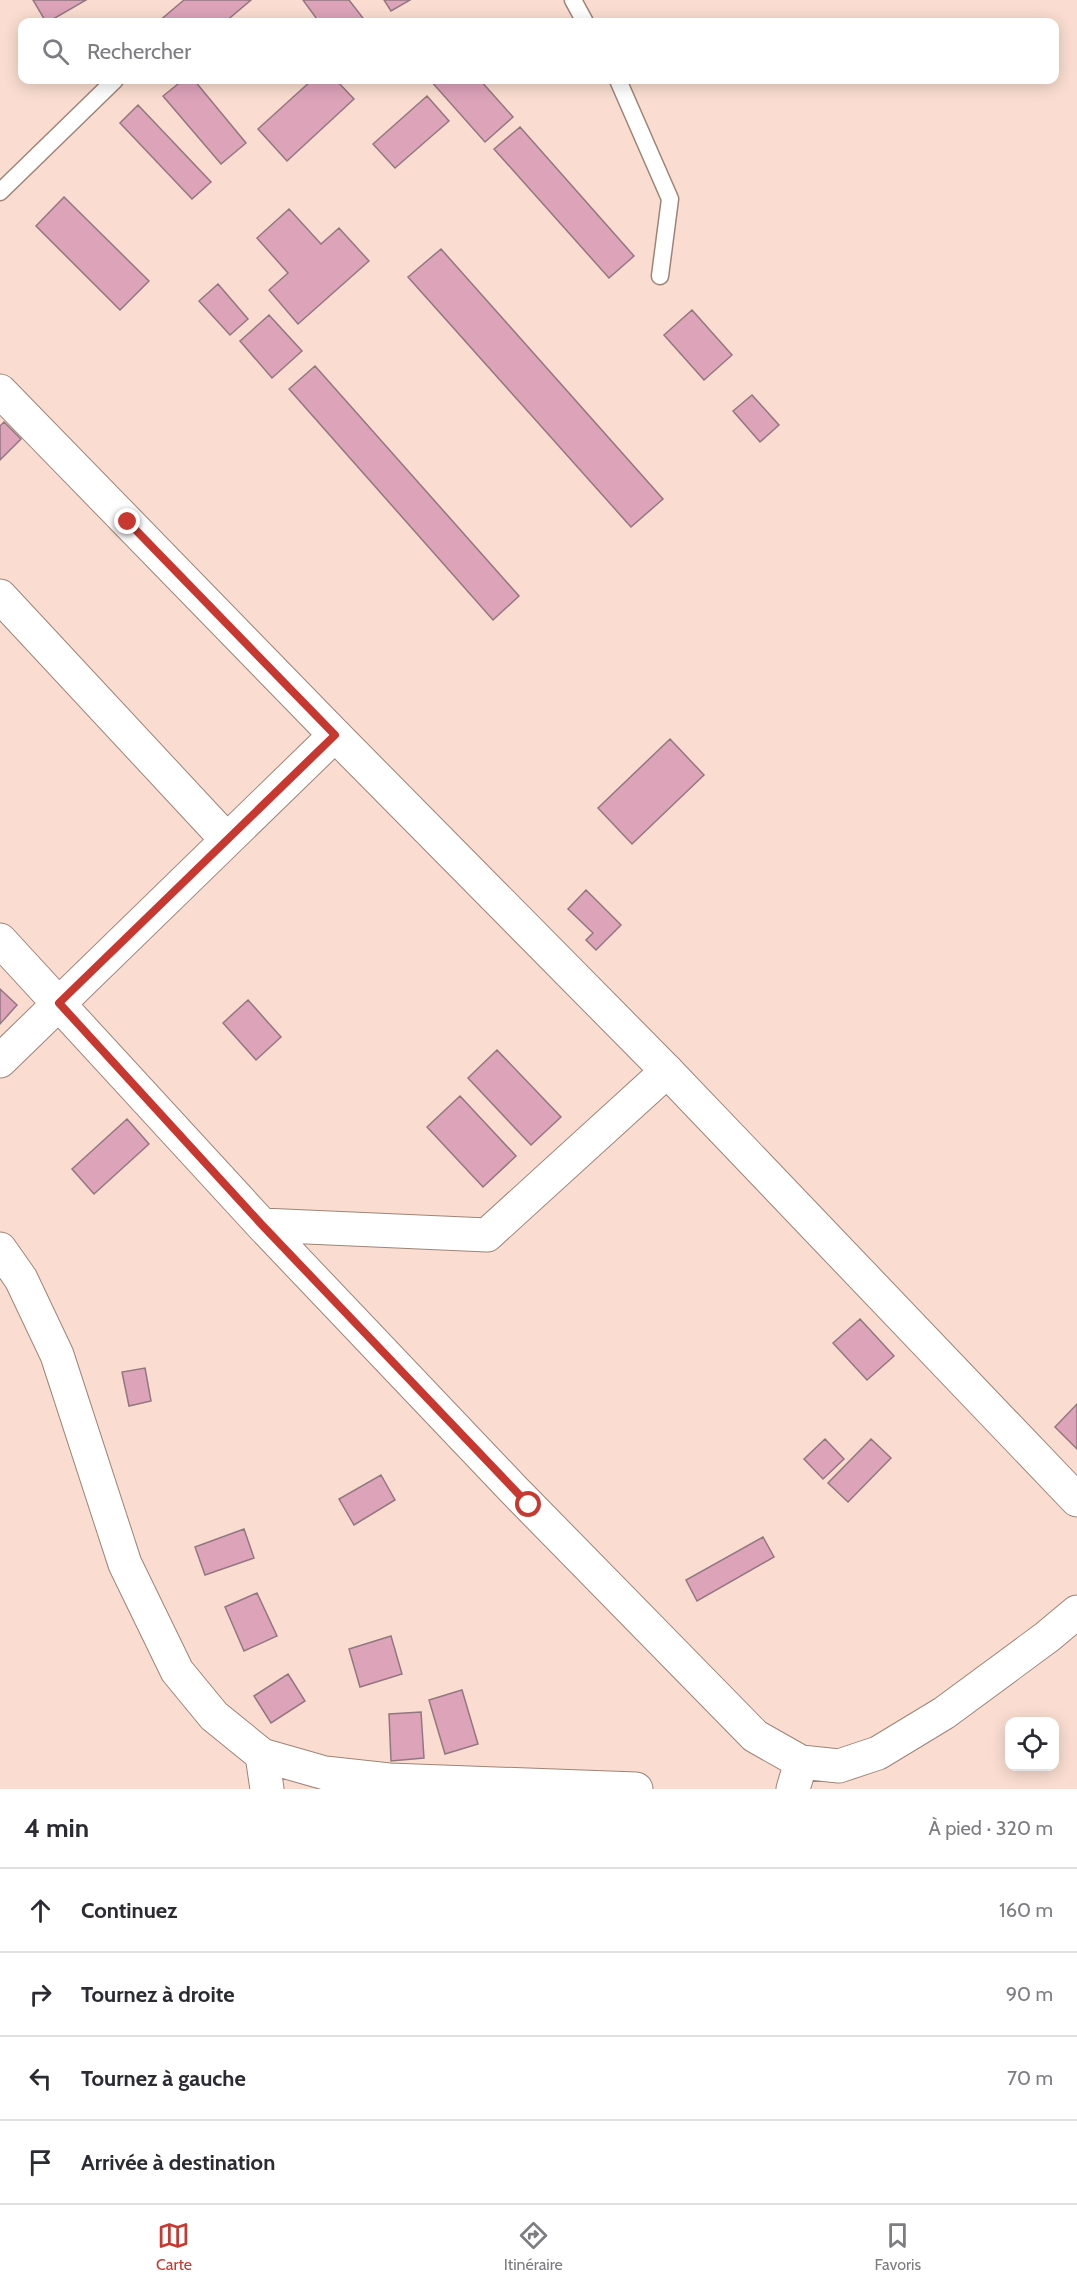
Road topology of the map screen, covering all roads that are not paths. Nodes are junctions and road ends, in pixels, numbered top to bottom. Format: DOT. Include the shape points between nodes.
graph roads {
  1 [pos="573,0"];
  2 [pos="583,18"];
  3 [pos="111,84"];
  4 [pos="620,84"];
  5 [pos="0,192"];
  6 [pos="660,276"];
  7 [pos="0,391"];
  8 [pos="0,596"];
  9 [pos="335,735"];
  10 [pos="228,840"];
  11 [pos="0,940"];
  12 [pos="59,1003"];
  13 [pos="0,1061"];
  14 [pos="667,1071"];
  15 [pos="262,1225"];
  16 [pos="0,1249"];
  17 [pos="1077,1500"];
  18 [pos="1077,1612"];
  19 [pos="262,1755"];
  20 [pos="797,1776"];
  21 [pos="267,1789"];
  22 [pos="636,1789"];
  1 -- 2 [label="lane"];
  3 -- 5 [label="lane"];
  4 -- 6 [label="lane" via="670,199"];
  7 -- 9 [label="street"];
  8 -- 10 [label="street"];
  9 -- 10 [label="street"];
  9 -- 14 [label="street"];
  10 -- 12 [label="street"];
  11 -- 12 [label="street"];
  12 -- 13 [label="street"];
  12 -- 15 [label="street"];
  14 -- 15 [label="street" via="487,1235"];
  14 -- 17 [label="street"];
  15 -- 20 [label="street" via="513,1489"];
  16 -- 19 [label="street" via="21,1279 57,1355 125,1564 177,1671 214,1716"];
  18 -- 20 [label="street" via="944,1713 878,1753"];
  19 -- 21 [label="street"];
  19 -- 22 [label="street" via="325,1773 389,1780"];
}
